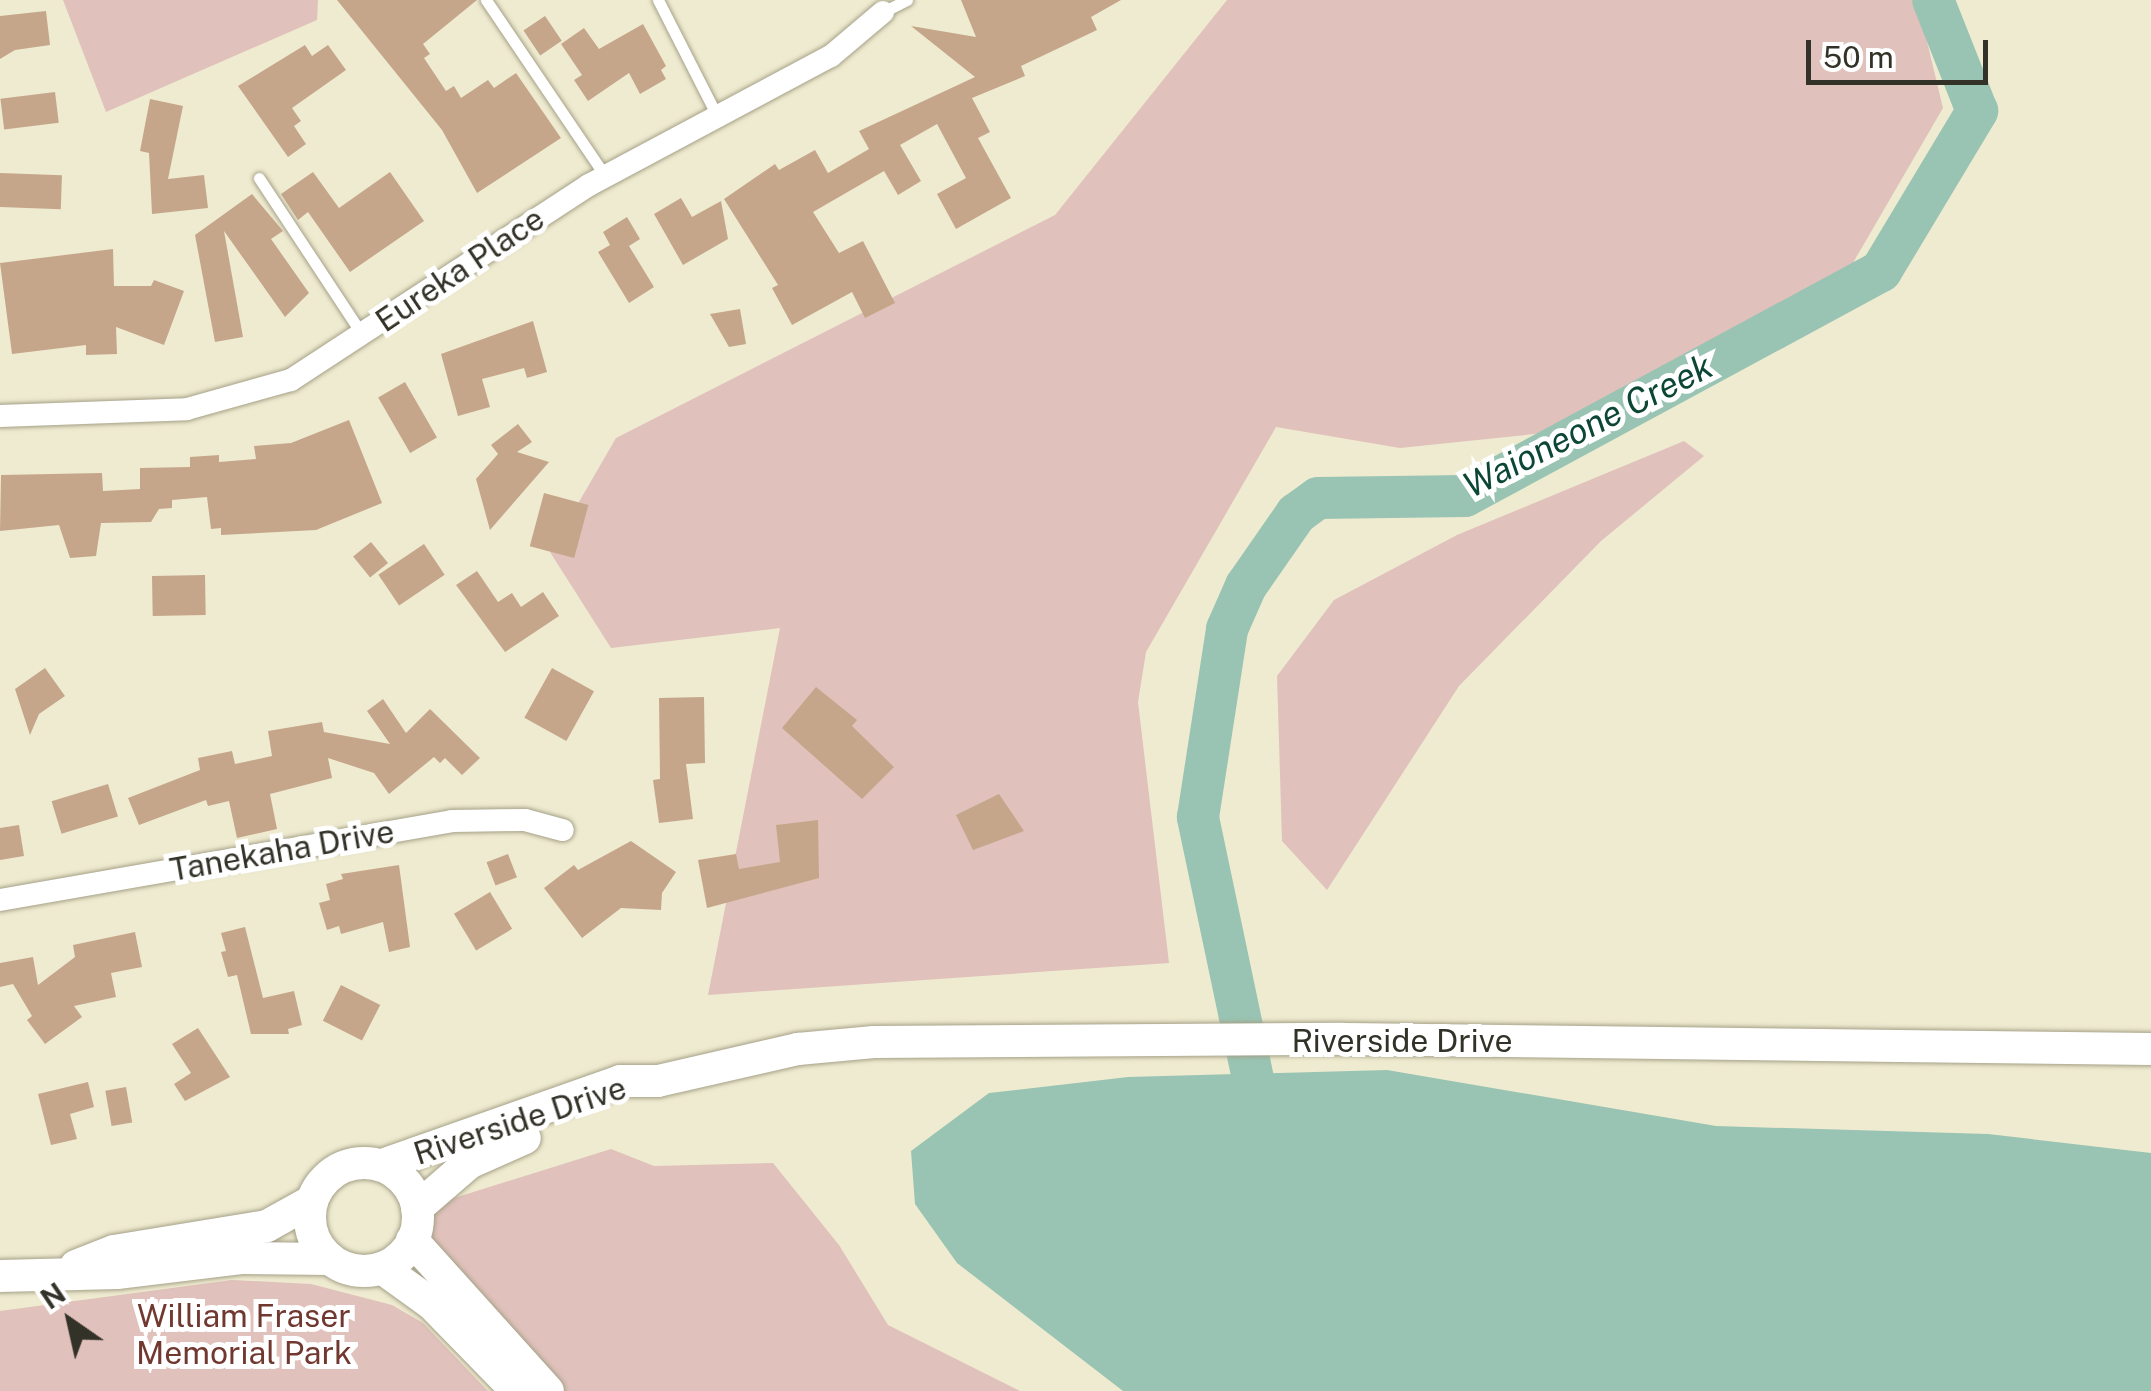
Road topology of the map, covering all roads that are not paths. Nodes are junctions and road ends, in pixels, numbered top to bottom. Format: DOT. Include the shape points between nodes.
graph roads {
  1 [pos="486,0"];
  2 [pos="658,0"];
  3 [pos="907,0"];
  4 [pos="883,12"];
  5 [pos="717,116"];
  6 [pos="605,176"];
  7 [pos="258,178"];
  8 [pos="363,336"];
  9 [pos="0,416"];
  10 [pos="564,830"];
  11 [pos="0,900"];
  12 [pos="2151,1049"];
  13 [pos="658,1081"];
  14 [pos="382,1164"];
  15 [pos="310,1202"];
  16 [pos="414,1224"];
  17 [pos="330,1259"];
  18 [pos="382,1268"];
  19 [pos="66,1270"];
  20 [pos="0,1276"];
  21 [pos="517,1391"];
  22 [pos="548,1391"];
  1 -- 6 [label="lane"];
  2 -- 5 [label="lane"];
  3 -- 4 [label="lane"];
  4 -- 5 [label="street, Eureka Place" via="830,56"];
  5 -- 6 [label="street, Eureka Place"];
  6 -- 8 [label="street, Eureka Place"];
  7 -- 8 [label="lane"];
  8 -- 9 [label="street, Eureka Place" via="291,380 223,401 186,409"];
  10 -- 11 [label="street, Tanekaha Drive" via="525,820 452,820"];
  12 -- 13 [label="main road, Riverside Drive" via="874,1042 798,1050"];
  13 -- 14 [label="main road, Riverside Drive" via="620,1081"];
  13 -- 16 [label="main road, Riverside Drive" via="626,1101 469,1163"];
  14 -- 15 [label="main road" via="332,1173"];
  14 -- 16 [label="main road" via="411,1190"];
  15 -- 17 [label="main road" via="315,1240"];
  15 -- 19 [label="main road" via="267,1226 114,1250"];
  16 -- 18 [label="main road"];
  16 -- 22 [label="main road"];
  17 -- 18 [label="main road" via="358,1270"];
  17 -- 19 [label="main road" via="243,1258 117,1273"];
  18 -- 21 [label="main road" via="432,1304"];
  19 -- 20 [label="main road"];
}
